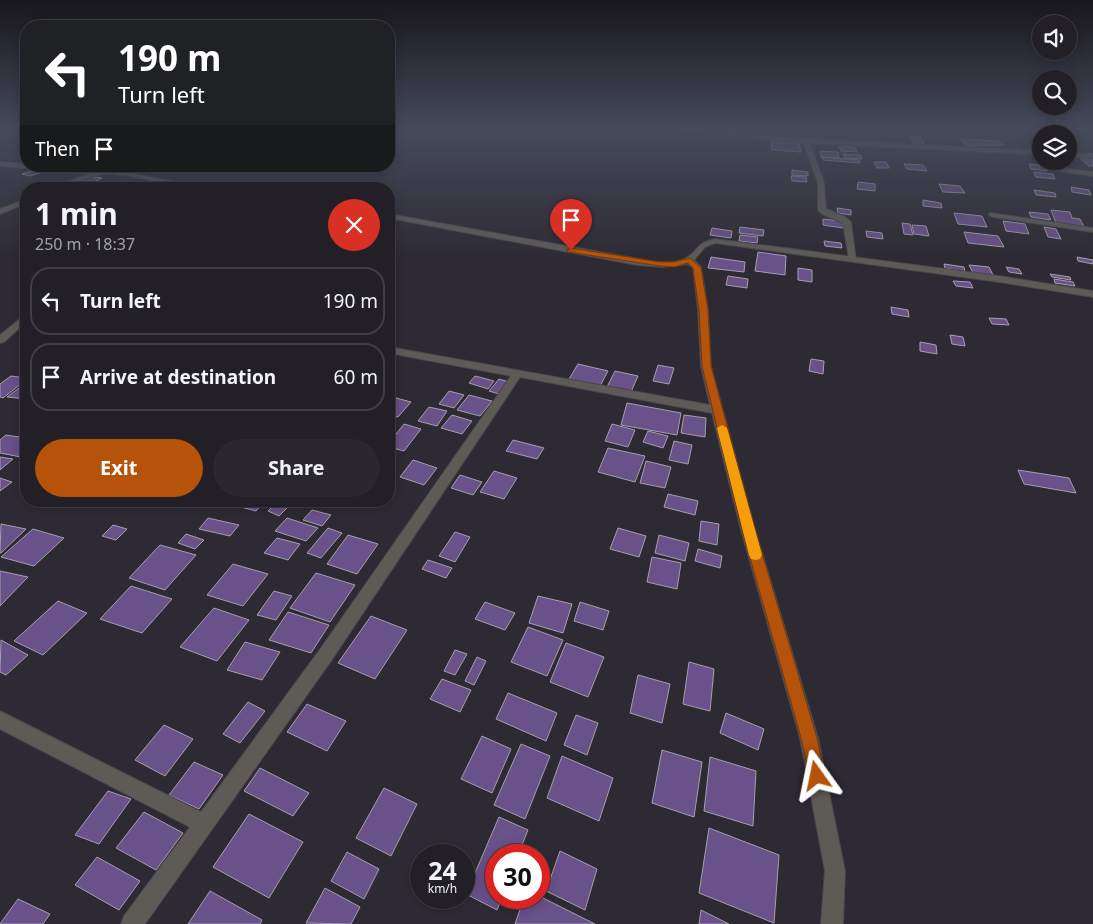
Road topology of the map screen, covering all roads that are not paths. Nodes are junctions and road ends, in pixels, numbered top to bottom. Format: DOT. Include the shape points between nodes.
graph roads {
  1 [pos="88,172"];
  2 [pos="111,172"];
  3 [pos="114,172"];
  4 [pos="817,172"];
  5 [pos="1078,172"];
  6 [pos="98,173"];
  7 [pos="1093,174"];
  8 [pos="72,182"];
  9 [pos="169,182"];
  10 [pos="20,204"];
  11 [pos="0,212"];
  12 [pos="993,215"];
  13 [pos="395,217"];
  14 [pos="1093,230"];
  15 [pos="853,260"];
  16 [pos="690,261"];
  17 [pos="1093,294"];
  18 [pos="20,322"];
  19 [pos="0,340"];
  20 [pos="395,351"];
  21 [pos="517,374"];
  22 [pos="717,410"];
  23 [pos="0,720"];
  24 [pos="204,824"];
  25 [pos="132,924"];
  26 [pos="832,924"];
  1 -- 6 [label="street"];
  2 -- 6 [label="street"];
  3 -- 9 [label="street"];
  4 -- 15 [label="street" via="822,210 847,222"];
  5 -- 7 [label="street"];
  6 -- 8 [label="street"];
  10 -- 11 [label="street"];
  12 -- 14 [label="street"];
  13 -- 16 [label="street" via="632,260 674,265"];
  15 -- 16 [label="street" via="715,241 706,242"];
  15 -- 17 [label="street"];
  16 -- 22 [label="street" via="697,268 706,366"];
  18 -- 19 [label="street"];
  20 -- 21 [label="street"];
  21 -- 22 [label="street"];
  21 -- 24 [label="street" via="327,653"];
  22 -- 26 [label="street" via="809,738 836,871"];
  23 -- 24 [label="street"];
  24 -- 25 [label="street"];
}
